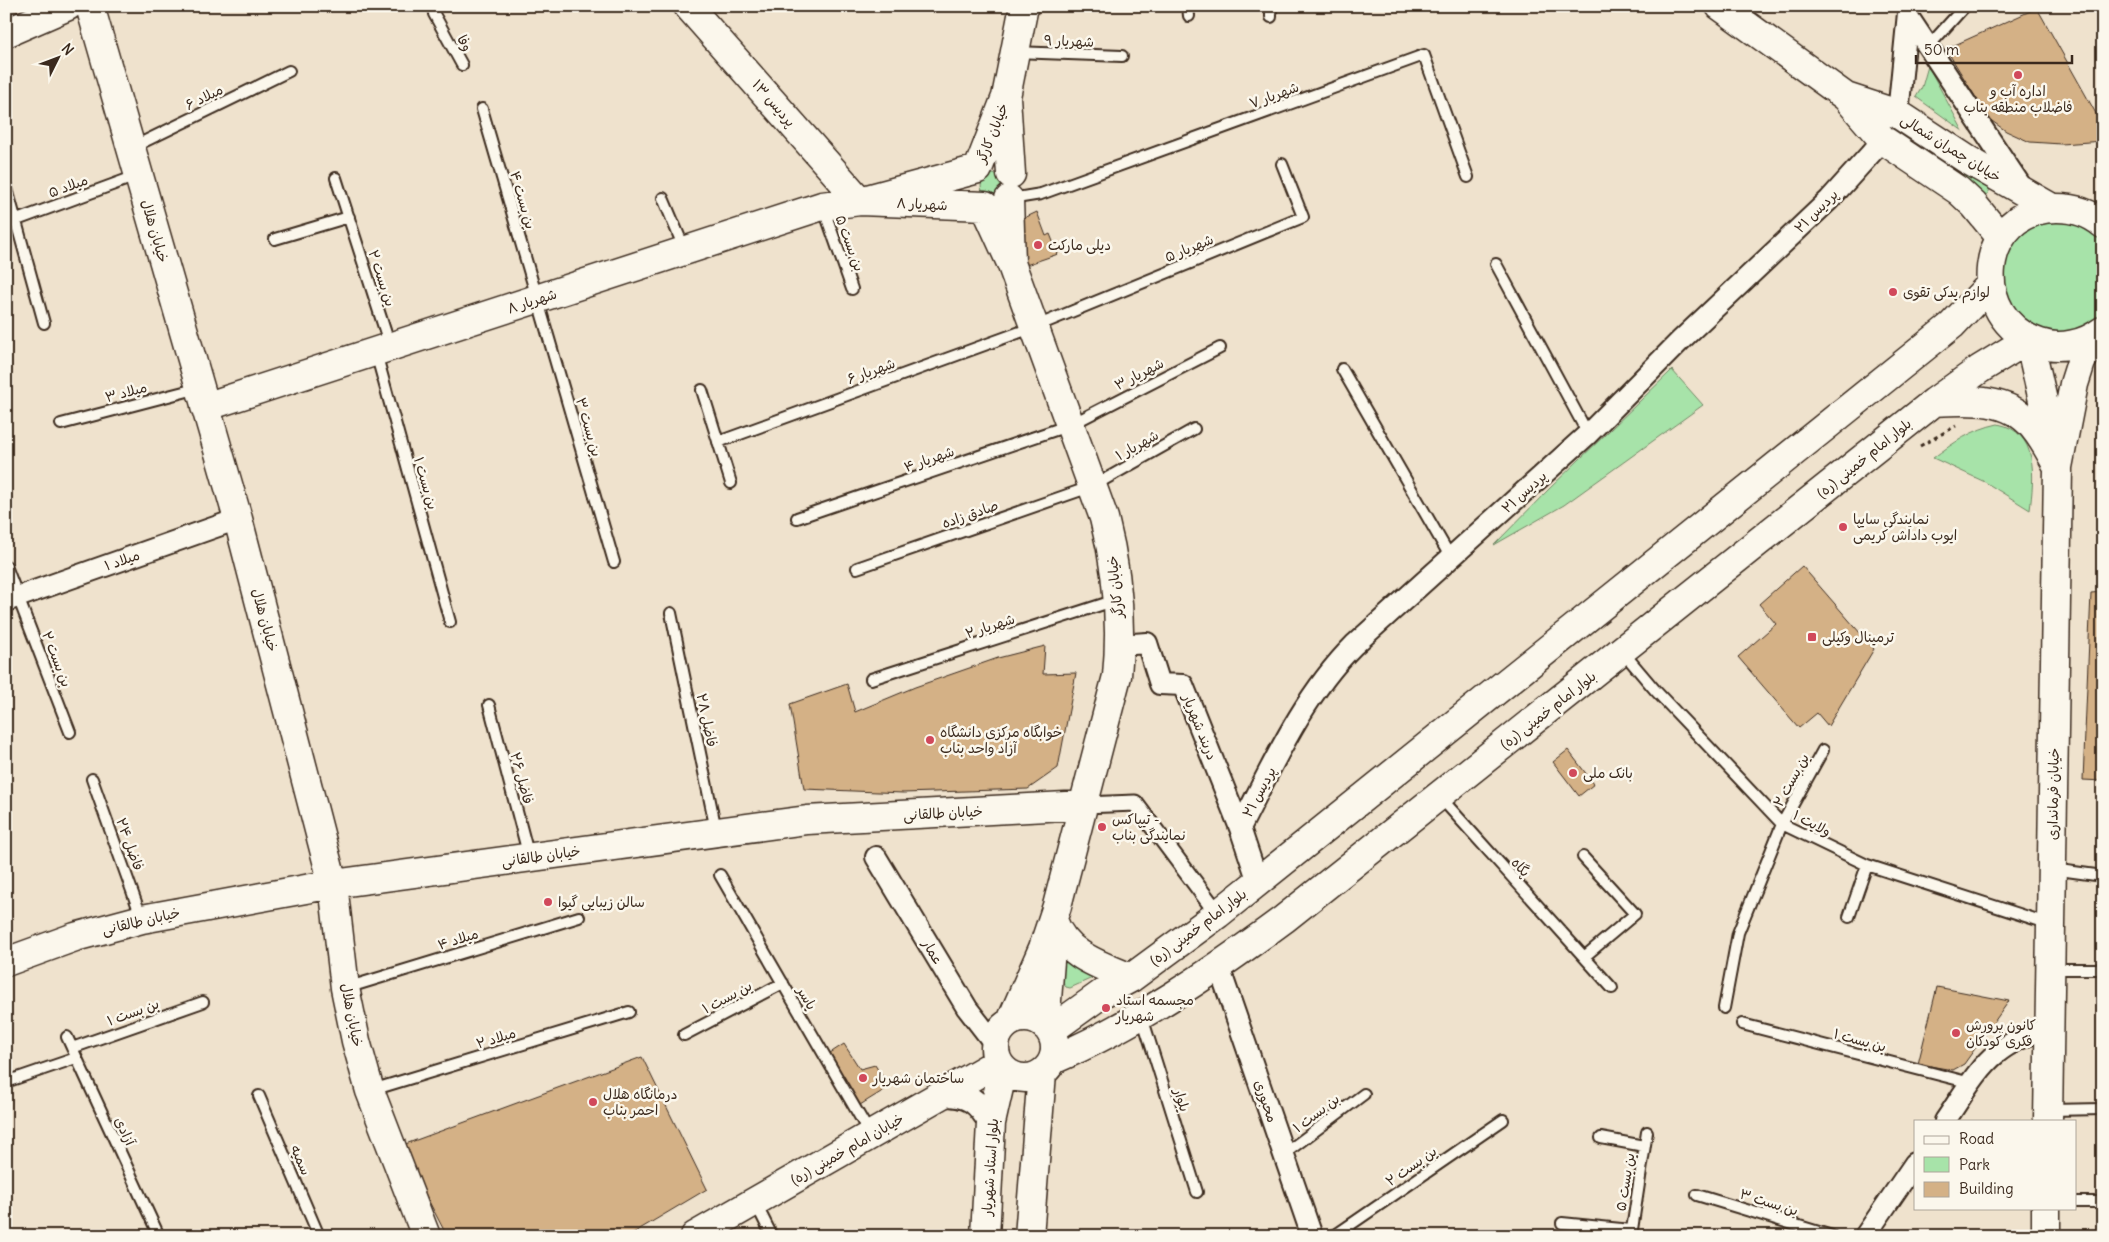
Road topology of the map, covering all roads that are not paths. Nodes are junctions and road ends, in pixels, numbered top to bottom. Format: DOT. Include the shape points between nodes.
graph roads {
  1 [pos="68,6"];
  2 [pos="90,6"];
  3 [pos="434,6"];
  4 [pos="688,6"];
  5 [pos="1024,6"];
  6 [pos="1720,6"];
  7 [pos="1966,6"];
  8 [pos="1908,12"];
  9 [pos="6,33"];
  10 [pos="1928,46"];
  11 [pos="1015,52"];
  12 [pos="1122,56"];
  13 [pos="462,65"];
  14 [pos="289,71"];
  15 [pos="1006,97"];
  16 [pos="1846,97"];
  17 [pos="482,109"];
  18 [pos="1898,114"];
  19 [pos="1884,140"];
  20 [pos="132,147"];
  21 [pos="1282,164"];
  22 [pos="978,169"];
  23 [pos="139,174"];
  24 [pos="1468,177"];
  25 [pos="336,178"];
  26 [pos="6,185"];
  27 [pos="2023,190"];
  28 [pos="1002,193"];
  29 [pos="663,198"];
  30 [pos="2103,199"];
  31 [pos="860,201"];
  32 [pos="822,206"];
  33 [pos="2064,209"];
  34 [pos="348,218"];
  35 [pos="11,222"];
  36 [pos="2103,224"];
  37 [pos="2001,238"];
  38 [pos="275,239"];
  39 [pos="685,251"];
  40 [pos="1496,264"];
  41 [pos="1990,285"];
  42 [pos="852,289"];
  43 [pos="537,299"];
  44 [pos="44,324"];
  45 [pos="1034,327"];
  46 [pos="2100,332"];
  47 [pos="2029,339"];
  48 [pos="1220,348"];
  49 [pos="383,350"];
  50 [pos="1342,370"];
  51 [pos="702,390"];
  52 [pos="202,397"];
  53 [pos="1934,402"];
  54 [pos="61,424"];
  55 [pos="1070,425"];
  56 [pos="1194,429"];
  57 [pos="1588,434"];
  58 [pos="718,442"];
  59 [pos="2058,468"];
  60 [pos="731,483"];
  61 [pos="1093,486"];
  62 [pos="797,518"];
  63 [pos="238,519"];
  64 [pos="1451,558"];
  65 [pos="614,562"];
  66 [pos="6,566"];
  67 [pos="857,568"];
  68 [pos="12,598"];
  69 [pos="1117,599"];
  70 [pos="671,613"];
  71 [pos="450,622"];
  72 [pos="1120,645"];
  73 [pos="1622,651"];
  74 [pos="871,679"];
  75 [pos="489,706"];
  76 [pos="70,732"];
  77 [pos="1823,750"];
  78 [pos="92,779"];
  79 [pos="1439,796"];
  80 [pos="1084,805"];
  81 [pos="1782,824"];
  82 [pos="1240,828"];
  83 [pos="716,832"];
  84 [pos="529,857"];
  85 [pos="876,857"];
  86 [pos="1583,857"];
  87 [pos="1867,865"];
  88 [pos="2052,869"];
  89 [pos="720,875"];
  90 [pos="2103,876"];
  91 [pos="1258,882"];
  92 [pos="333,884"];
  93 [pos="1218,914"];
  94 [pos="579,916"];
  95 [pos="1849,918"];
  96 [pos="142,919"];
  97 [pos="1053,920"];
  98 [pos="2051,925"];
  99 [pos="1584,957"];
  100 [pos="6,962"];
  101 [pos="1219,967"];
  102 [pos="2050,969"];
  103 [pos="2103,969"];
  104 [pos="1131,978"];
  105 [pos="783,982"];
  106 [pos="345,988"];
  107 [pos="1612,988"];
  108 [pos="203,1002"];
  109 [pos="1724,1008"];
  110 [pos="629,1012"];
  111 [pos="1142,1016"];
  112 [pos="1012,1019"];
  113 [pos="1742,1024"];
  114 [pos="2050,1026"];
  115 [pos="1048,1028"];
  116 [pos="684,1035"];
  117 [pos="67,1037"];
  118 [pos="74,1053"];
  119 [pos="999,1058"];
  120 [pos="1047,1067"];
  121 [pos="6,1082"];
  122 [pos="1971,1083"];
  123 [pos="370,1091"];
  124 [pos="943,1094"];
  125 [pos="1364,1094"];
  126 [pos="259,1096"];
  127 [pos="2103,1109"];
  128 [pos="2048,1115"];
  129 [pos="1503,1120"];
  130 [pos="1946,1120"];
  131 [pos="991,1123"];
  132 [pos="1647,1132"];
  133 [pos="871,1135"];
  134 [pos="1601,1138"];
  135 [pos="1644,1146"];
  136 [pos="1284,1154"];
  137 [pos="1914,1164"];
  138 [pos="1197,1192"];
  139 [pos="1698,1195"];
  140 [pos="754,1202"];
  141 [pos="2076,1202"];
  142 [pos="2103,1202"];
  143 [pos="2046,1210"];
  144 [pos="1562,1222"];
  145 [pos="1631,1233"];
  146 [pos="159,1236"];
  147 [pos="319,1236"];
  148 [pos="426,1236"];
  149 [pos="694,1236"];
  150 [pos="772,1236"];
  151 [pos="985,1236"];
  152 [pos="1029,1236"];
  153 [pos="1312,1236"];
  154 [pos="1334,1236"];
  155 [pos="1832,1236"];
  156 [pos="1865,1236"];
  157 [pos="2046,1236"];
  1 -- 9 [label="main road"];
  2 -- 20 [label="main road, خیابان هلال"];
  3 -- 13 [label="lane, وفا" via="434,14"];
  4 -- 31 [label="main road, پردیس ۱۳"];
  5 -- 11 [label="main road, خیابان کارگر"];
  6 -- 16 [label="main road, خیابان چمران شمالی"];
  7 -- 10 [label="lane"];
  8 -- 10 [label="street"];
  8 -- 18 [label="street"];
  10 -- 27 [label="street"];
  11 -- 12 [label="lane, شهریار ۹"];
  11 -- 15 [label="main road, خیابان کارگر"];
  14 -- 20 [label="lane, میلاد ۶"];
  15 -- 22 [label="main road, خیابان کارگر"];
  15 -- 28 [label="main road, خیابان کارگر"];
  16 -- 18 [label="main road, خیابان چمران شمالی"];
  16 -- 19 [label="main road, خیابان چمران شمالی"];
  17 -- 43 [label="lane, بن بست ۴"];
  18 -- 27 [label="main road, خیابان چمران شمالی" via="1968,160"];
  19 -- 37 [label="main road, خیابان چمران شمالی" via="1959,191"];
  19 -- 57 [label="street, پردیس ۲۱" via="1829,200 1680,341"];
  20 -- 23 [label="main road, خیابان هلال"];
  21 -- 45 [label="lane, شهریار ۵" via="1303,217"];
  22 -- 28 [label="main road, شهریار ۸" via="995,164 1007,169"];
  22 -- 28 [label="main road, خیابان کارگر" via="970,182 973,197"];
  22 -- 31 [label="main road, شهریار ۸"];
  23 -- 35 [label="lane, میلاد ۵"];
  23 -- 52 [label="main road, خیابان هلال"];
  24 -- 28 [label="lane, شهریار ۷" via="1424,55 1041,194"];
  25 -- 34 [label="lane, بن بست ۲"];
  26 -- 35 [label="lane"];
  27 -- 33 [label="main road, خیابان چمران شمالی"];
  28 -- 31 [label="main road, شهریار ۸"];
  28 -- 45 [label="main road, خیابان کارگر" via="1011,263"];
  29 -- 39 [label="lane"];
  30 -- 33 [label="main road"];
  31 -- 32 [label="main road, شهریار ۸"];
  32 -- 39 [label="main road, شهریار ۸"];
  32 -- 42 [label="lane, بن بست ۵"];
  33 -- 36 [label="main road, خیابان چمران شمالی" via="2088,214"];
  33 -- 37 [label="main road" via="2035,212 2019,220"];
  34 -- 38 [label="lane"];
  34 -- 49 [label="lane, بن بست ۲"];
  35 -- 44 [label="lane"];
  37 -- 41 [label="main road" via="1992,258"];
  39 -- 43 [label="main road, شهریار ۸"];
  40 -- 57 [label="lane"];
  41 -- 47 [label="main road" via="1996,305 2007,322"];
  41 -- 91 [label="main road, بلوار امام خمینی (ره)" via="1952,325"];
  43 -- 49 [label="main road, شهریار ۸"];
  43 -- 65 [label="lane, بن بست ۳"];
  45 -- 55 [label="main road, خیابان کارگر"];
  45 -- 58 [label="lane, شهریار ۶"];
  46 -- 47 [label="main road" via="2085,341 2064,345 2042,344"];
  46 -- 59 [label="main road, خیابان فرمانداری" via="2081,362 2074,384"];
  47 -- 53 [label="main road, بلوار امام خمینی (ره)"];
  47 -- 59 [label="main road, خیابان فرمانداری"];
  48 -- 55 [label="lane, شهریار ۳"];
  49 -- 52 [label="main road, شهریار ۸"];
  49 -- 71 [label="lane, بن بست ۱"];
  50 -- 64 [label="lane"];
  51 -- 58 [label="lane"];
  52 -- 54 [label="lane, میلاد ۳"];
  52 -- 63 [label="main road, خیابان هلال"];
  53 -- 59 [label="main road" via="1965,400 2002,405 2034,427"];
  53 -- 73 [label="main road, بلوار امام خمینی (ره)"];
  55 -- 61 [label="main road, خیابان کارگر"];
  55 -- 62 [label="lane, شهریار ۴"];
  56 -- 61 [label="lane, شهریار ۱"];
  57 -- 64 [label="street, پردیس ۲۱"];
  58 -- 60 [label="lane"];
  59 -- 88 [label="main road, خیابان فرمانداری"];
  61 -- 67 [label="lane, صادق زاده"];
  61 -- 69 [label="main road, خیابان کارگر" via="1110,541"];
  63 -- 68 [label="street, میلاد ۱"];
  63 -- 92 [label="main road, خیابان هلال"];
  64 -- 82 [label="street, پردیس ۲۱" via="1334,665 1307,703"];
  66 -- 68 [label="lane"];
  68 -- 76 [label="lane, بن بست ۲"];
  69 -- 72 [label="main road, خیابان کارگر"];
  69 -- 74 [label="lane, شهریار ۲"];
  70 -- 83 [label="lane, فاضل ۲۸"];
  72 -- 80 [label="main road, خیابان کارگر" via="1117,676"];
  72 -- 82 [label="street, دربند شهریار" via="1147,643 1160,684 1183,685"];
  73 -- 79 [label="main road, بلوار امام خمینی (ره)"];
  73 -- 81 [label="lane, ولایت ۱"];
  75 -- 84 [label="lane, فاضل ۲۶"];
  77 -- 81 [label="lane, بن بست ۲"];
  78 -- 96 [label="lane, فاضل ۲۴"];
  79 -- 99 [label="lane, پگاه"];
  79 -- 101 [label="main road, بلوار امام خمینی (ره)" via="1284,920"];
  80 -- 83 [label="main road, خیابان طالقانی" via="807,820"];
  80 -- 93 [label="street" via="1135,803"];
  80 -- 97 [label="main road, خیابان کارگر"];
  81 -- 87 [label="lane, ولایت ۱"];
  81 -- 109 [label="lane" via="1738,933"];
  82 -- 91 [label="street, پردیس ۲۱"];
  83 -- 84 [label="main road, خیابان طالقانی"];
  84 -- 92 [label="main road, خیابان طالقانی"];
  85 -- 119 [label="street, عمار"];
  86 -- 99 [label="lane" via="1635,914"];
  87 -- 95 [label="lane"];
  87 -- 98 [label="lane, ولایت ۱"];
  88 -- 90 [label="lane"];
  88 -- 98 [label="main road, خیابان فرمانداری"];
  89 -- 105 [label="lane, یاسر"];
  91 -- 93 [label="main road, بلوار امام خمینی (ره)"];
  92 -- 96 [label="main road, خیابان طالقانی"];
  92 -- 106 [label="main road, خیابان هلال"];
  93 -- 104 [label="main road, بلوار امام خمینی (ره)"];
  94 -- 106 [label="lane, میلاد ۴"];
  96 -- 100 [label="main road, خیابان طالقانی" via="75,937"];
  97 -- 104 [label="main road" via="1063,939 1084,958"];
  97 -- 112 [label="main road"];
  97 -- 115 [label="main road"];
  98 -- 102 [label="main road, خیابان فرمانداری"];
  99 -- 107 [label="lane, پگاه"];
  101 -- 111 [label="main road, بلوار امام خمینی (ره)"];
  101 -- 136 [label="street, محبوری"];
  102 -- 103 [label="lane"];
  102 -- 114 [label="main road, خیابان فرمانداری"];
  104 -- 115 [label="main road, بلوار امام خمینی (ره)"];
  105 -- 116 [label="lane, بن بست ۱"];
  105 -- 133 [label="lane, یاسر"];
  106 -- 123 [label="main road, خیابان هلال"];
  108 -- 118 [label="lane, بن بست ۱"];
  110 -- 123 [label="lane, میلاد ۲"];
  111 -- 120 [label="main road, بلوار امام خمینی (ره)"];
  111 -- 138 [label="lane, بلوار"];
  112 -- 115 [label="main road" via="1027,1017"];
  112 -- 119 [label="main road" via="1000,1028"];
  113 -- 122 [label="lane, بن بست ۱"];
  114 -- 122 [label="street" via="2000,1050"];
  114 -- 128 [label="main road, خیابان فرمانداری"];
  115 -- 120 [label="main road" via="1055,1046"];
  117 -- 118 [label="lane, آزادی"];
  118 -- 121 [label="lane"];
  118 -- 146 [label="lane, آزادی"];
  119 -- 120 [label="main road" via="1015,1077 1030,1078"];
  119 -- 124 [label="main road, خیابان امام خمینی (ره)"];
  119 -- 131 [label="main road, بلوار استاد شهریار"];
  120 -- 152 [label="main road"];
  122 -- 130 [label="street"];
  123 -- 148 [label="main road, خیابان هلال"];
  124 -- 131 [label="street" via="970,1098"];
  124 -- 133 [label="main road, خیابان امام خمینی (ره)"];
  125 -- 136 [label="lane, بن بست ۱"];
  126 -- 147 [label="lane, سمیه"];
  127 -- 128 [label="lane"];
  129 -- 154 [label="lane, بن بست ۲"];
  131 -- 151 [label="main road, بلوار استاد شهریار"];
  132 -- 135 [label="lane, بن بست ۵"];
  133 -- 140 [label="main road, خیابان امام خمینی (ره)"];
  134 -- 135 [label="lane"];
  135 -- 145 [label="lane, بن بست ۵"];
  136 -- 153 [label="street, محبوری"];
  137 -- 156 [label="street"];
  139 -- 155 [label="lane, بن بست ۳"];
  140 -- 149 [label="main road, خیابان امام خمینی (ره)"];
  140 -- 150 [label="lane"];
  141 -- 142 [label="lane"];
  143 -- 157 [label="main road"];
  144 -- 145 [label="lane"];
}
